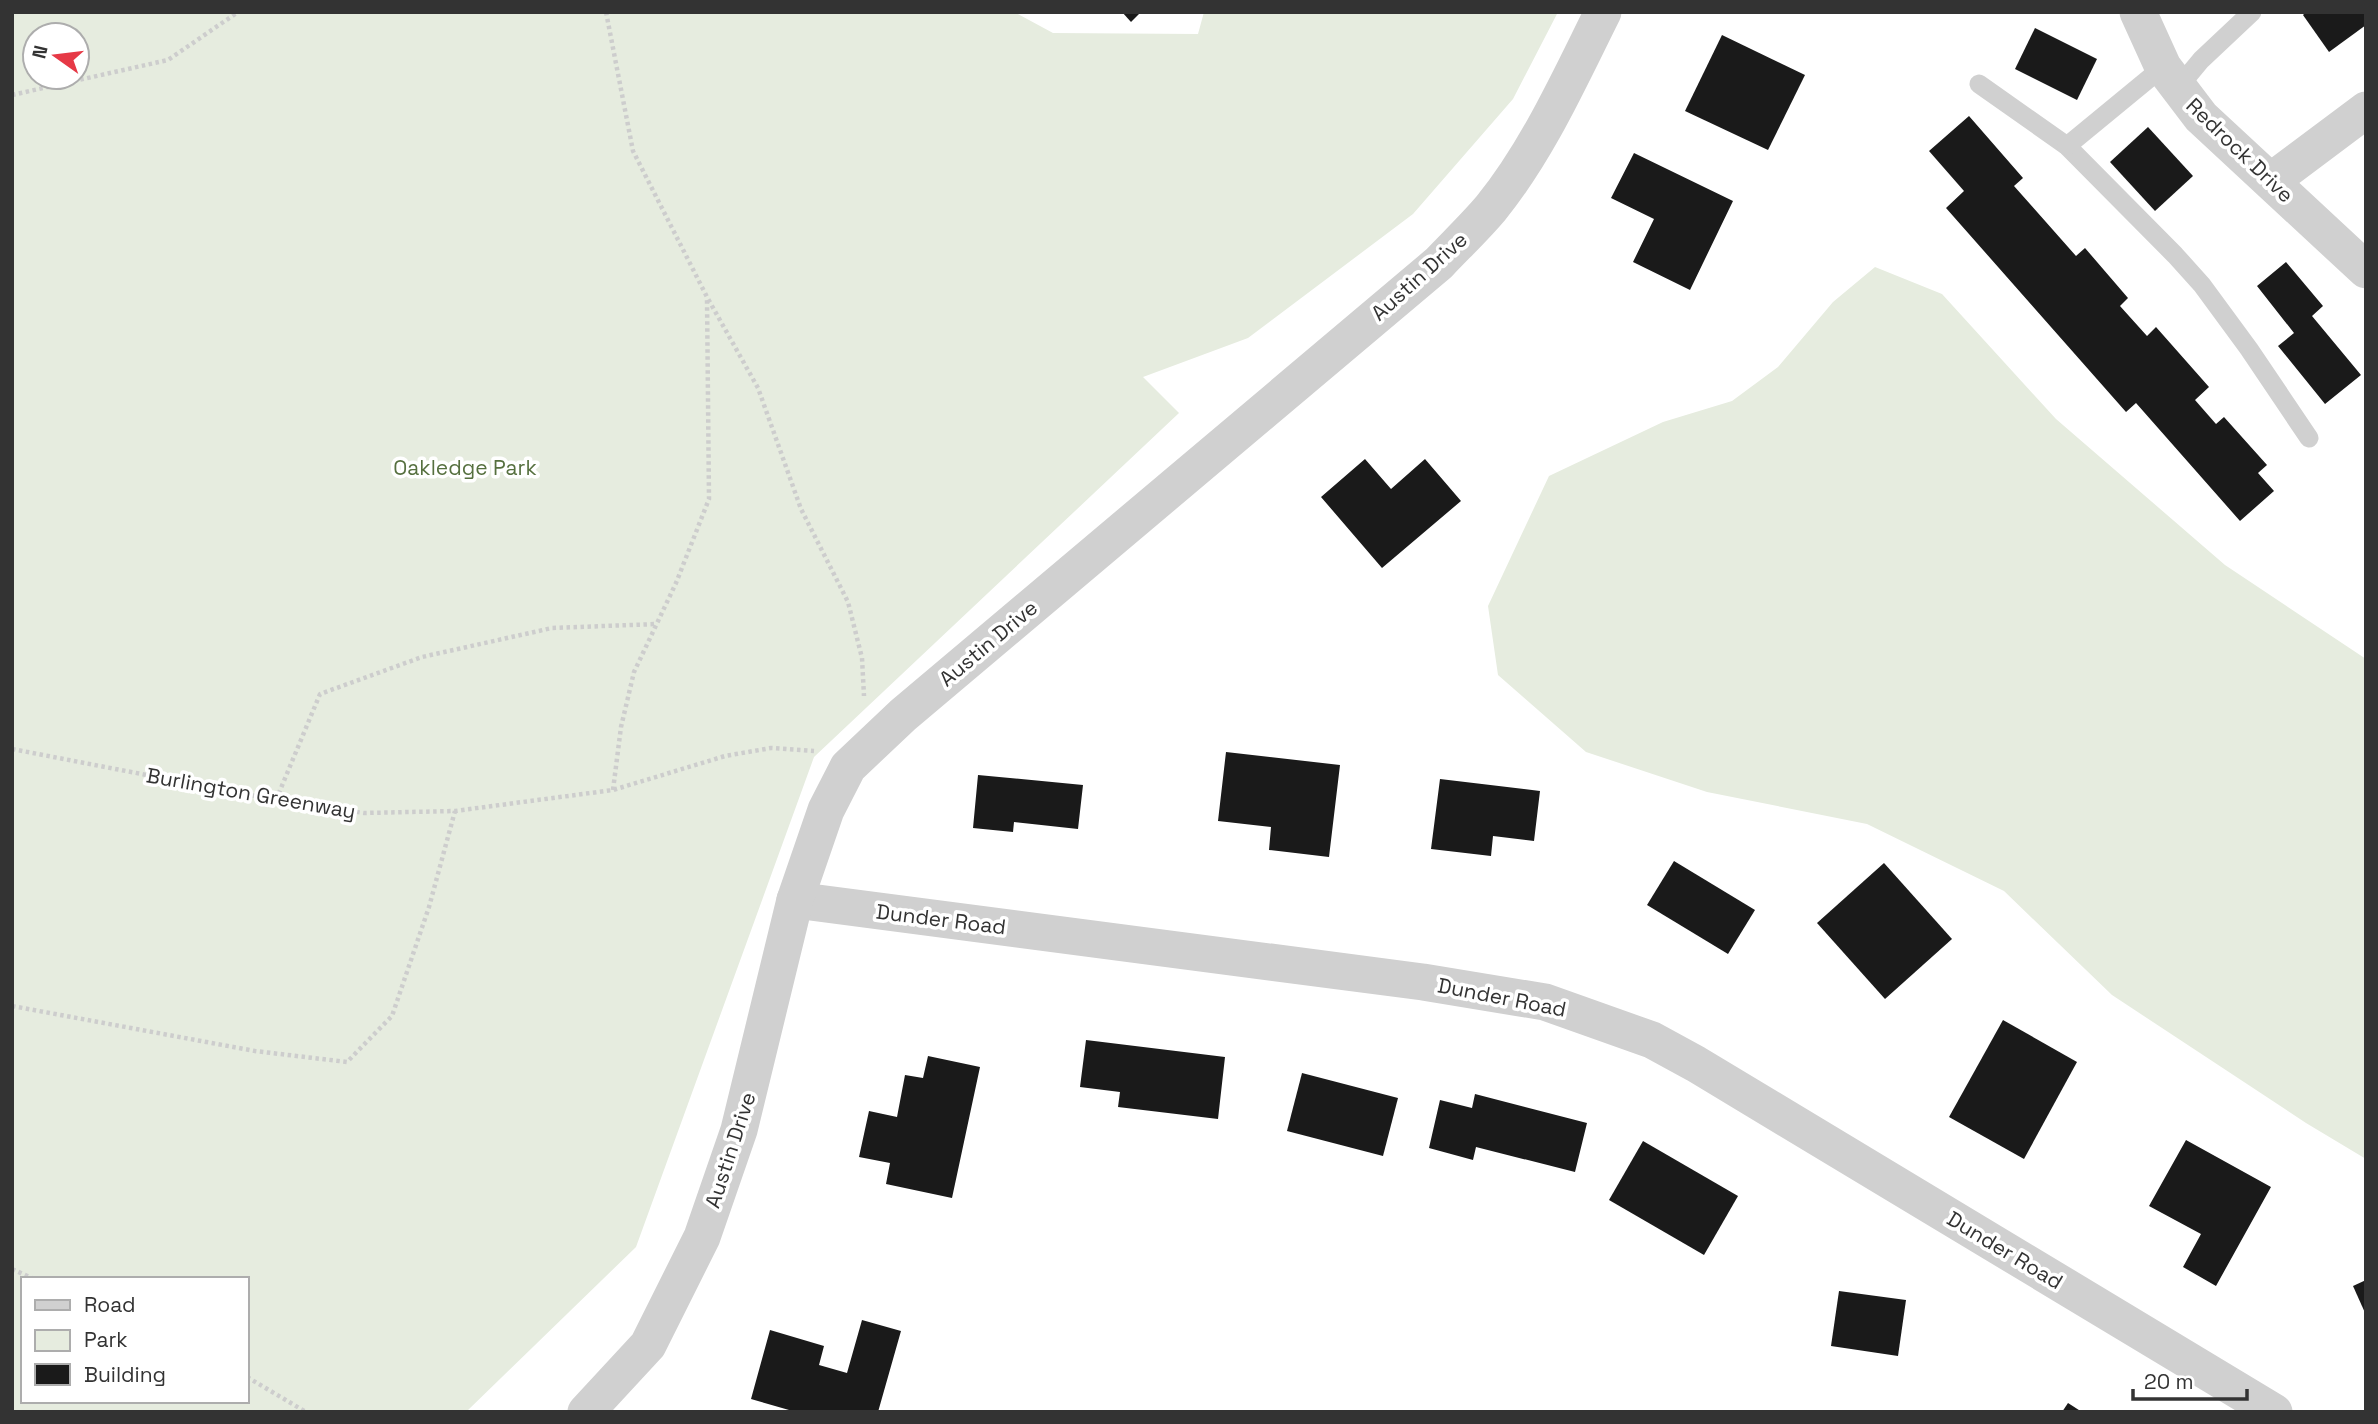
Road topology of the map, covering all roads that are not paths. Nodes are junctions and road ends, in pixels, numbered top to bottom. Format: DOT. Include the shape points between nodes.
graph roads {
  1 [pos="1603,12"];
  2 [pos="2138,12"];
  3 [pos="2252,12"];
  4 [pos="2170,78"];
  5 [pos="1979,84"];
  6 [pos="2366,110"];
  7 [pos="2067,146"];
  8 [pos="2271,181"];
  9 [pos="2366,270"];
  10 [pos="2309,438"];
  11 [pos="795,900"];
  12 [pos="586,1412"];
  13 [pos="2274,1412"];
  1 -- 11 [label="street, Austin Drive" via="1511,180 1439,263 903,715 848,767 826,810"];
  2 -- 4 [label="street, Redrock Drive"];
  3 -- 4 [label="lane" via="2201,60"];
  4 -- 7 [label="lane"];
  4 -- 8 [label="street, Redrock Drive" via="2201,117"];
  5 -- 7 [label="lane"];
  6 -- 8 [label="street"];
  7 -- 10 [label="lane" via="2202,285"];
  8 -- 9 [label="street, Redrock Drive"];
  11 -- 12 [label="street, Austin Drive" via="739,1130 702,1237 648,1345"];
  11 -- 13 [label="street, Dunder Road" via="1423,982 1545,1002 1604,1021 1696,1064"];
}
